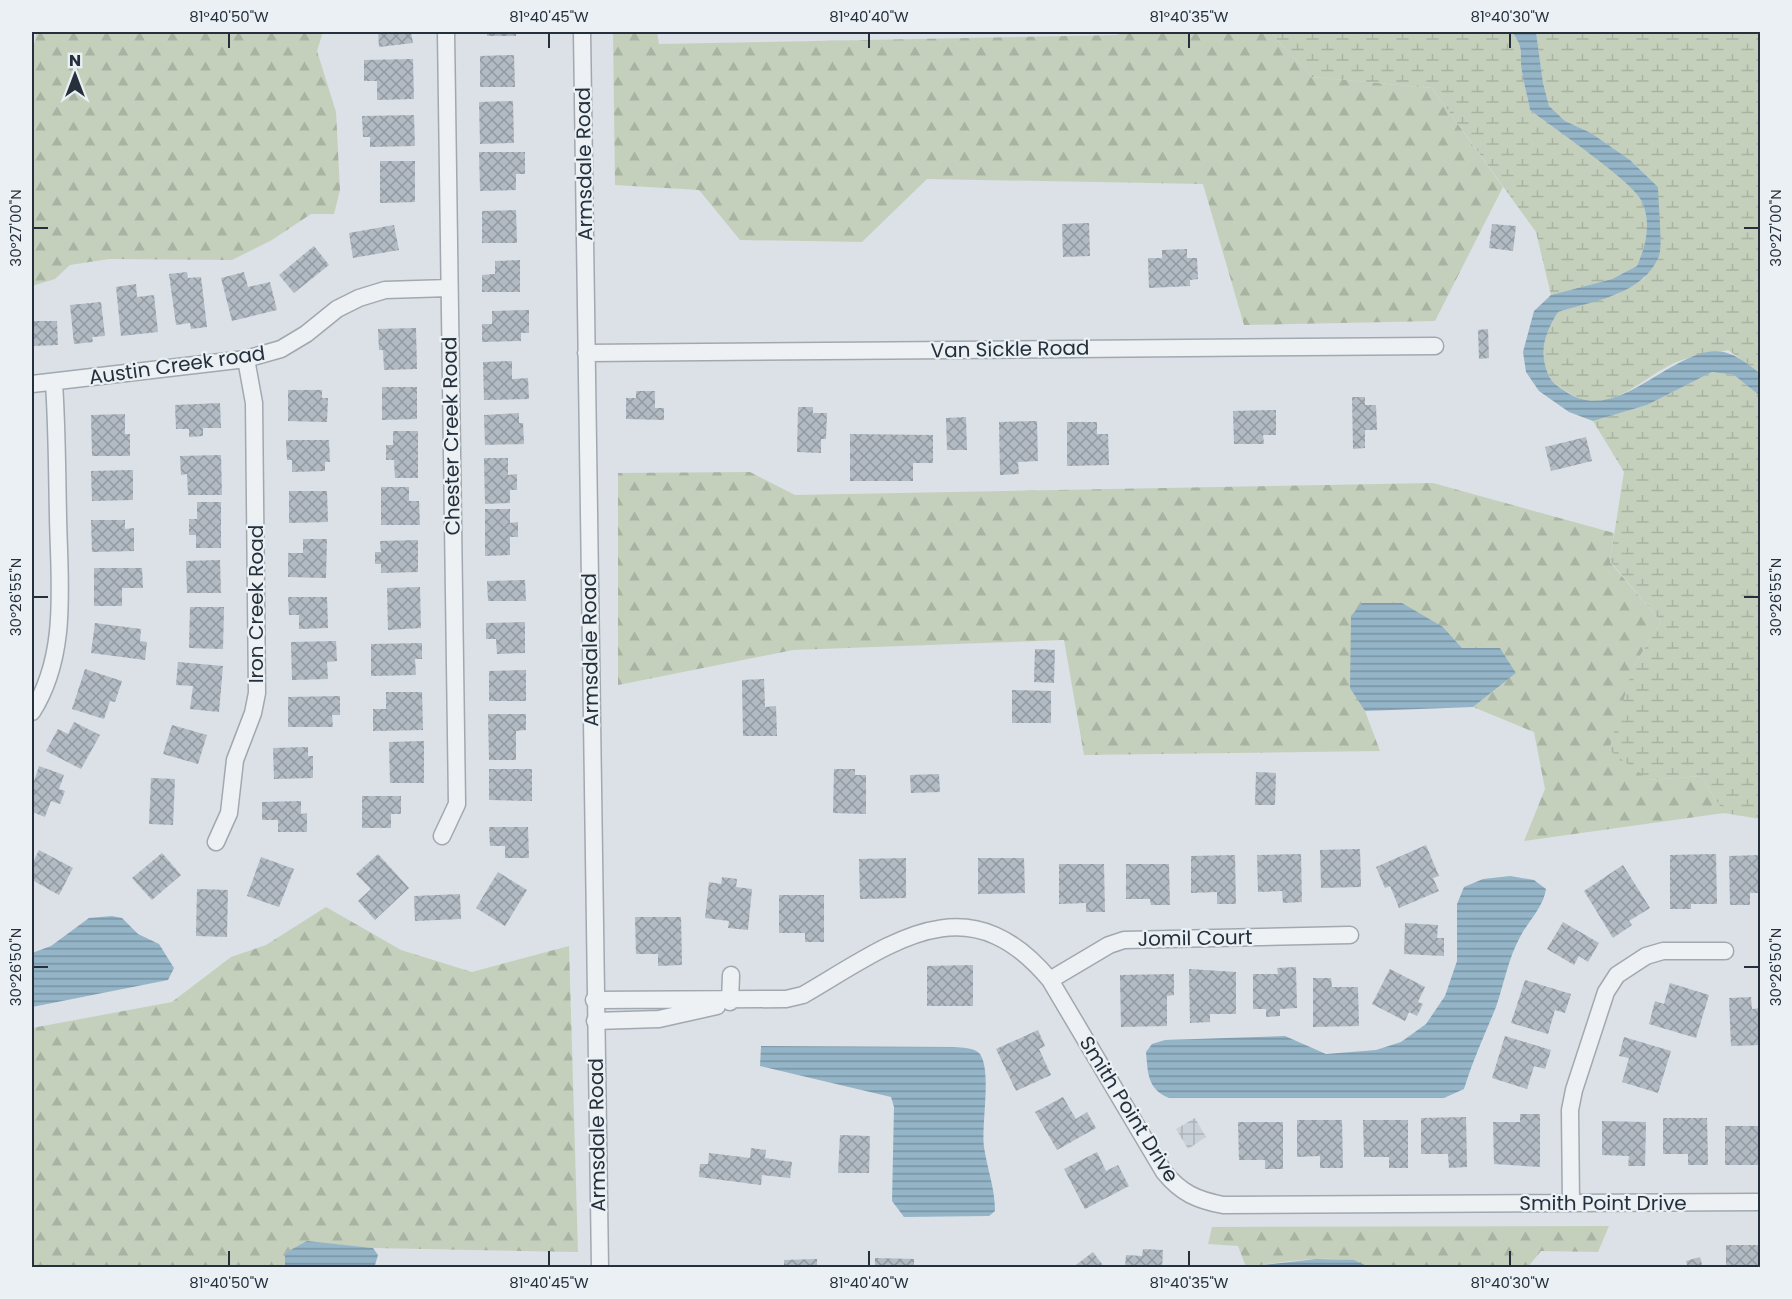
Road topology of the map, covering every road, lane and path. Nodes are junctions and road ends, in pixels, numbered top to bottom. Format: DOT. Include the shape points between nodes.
graph roads {
  1 [pos="446,32"];
  2 [pos="582,32"];
  3 [pos="449,288"];
  4 [pos="1435,346"];
  5 [pos="586,353"];
  6 [pos="246,359"];
  7 [pos="54,383"];
  8 [pos="32,384"];
  9 [pos="32,712"];
  10 [pos="442,836"];
  11 [pos="216,842"];
  12 [pos="1350,935"];
  13 [pos="1725,951"];
  14 [pos="731,975"];
  15 [pos="1050,980"];
  16 [pos="594,1000"];
  17 [pos="730,1002"];
  18 [pos="595,1021"];
  19 [pos="1761,1202"];
  20 [pos="1571,1203"];
  21 [pos="600,1268"];
  1 -- 3 [label="street, Chester Creek Road"];
  2 -- 5 [label="street, Armsdale Road"];
  3 -- 6 [label="street, Austin Creek road" via="385,290 359,298 281,349"];
  3 -- 10 [label="street, Chester Creek Road" via="458,804"];
  4 -- 5 [label="street, Van Sickle Road"];
  5 -- 16 [label="street, Armsdale Road"];
  6 -- 7 [label="street, Austin Creek road"];
  6 -- 11 [label="street, Iron Creek Road" via="254,403 257,693 235,760 229,813"];
  7 -- 8 [label="street, Austin Creek road"];
  7 -- 9 [label="street" via="60,614 53,666"];
  12 -- 15 [label="street, Jomil Court" via="1124,939"];
  13 -- 20 [label="street" via="1663,951 1646,956 1617,975 1606,992 1572,1100"];
  14 -- 17 [label="street"];
  15 -- 17 [label="street, Smith Point Drive" via="1031,957 994,934 956,927 936,928 900,939 803,995"];
  15 -- 20 [label="street, Smith Point Drive" via="1164,1172 1176,1187 1197,1200 1223,1204"];
  16 -- 17 [label="street, Smith Point Drive"];
  16 -- 18 [label="street, Armsdale Road"];
  17 -- 18 [label="street" via="659,1019"];
  18 -- 21 [label="street, Armsdale Road"];
  19 -- 20 [label="street, Smith Point Drive"];
}
